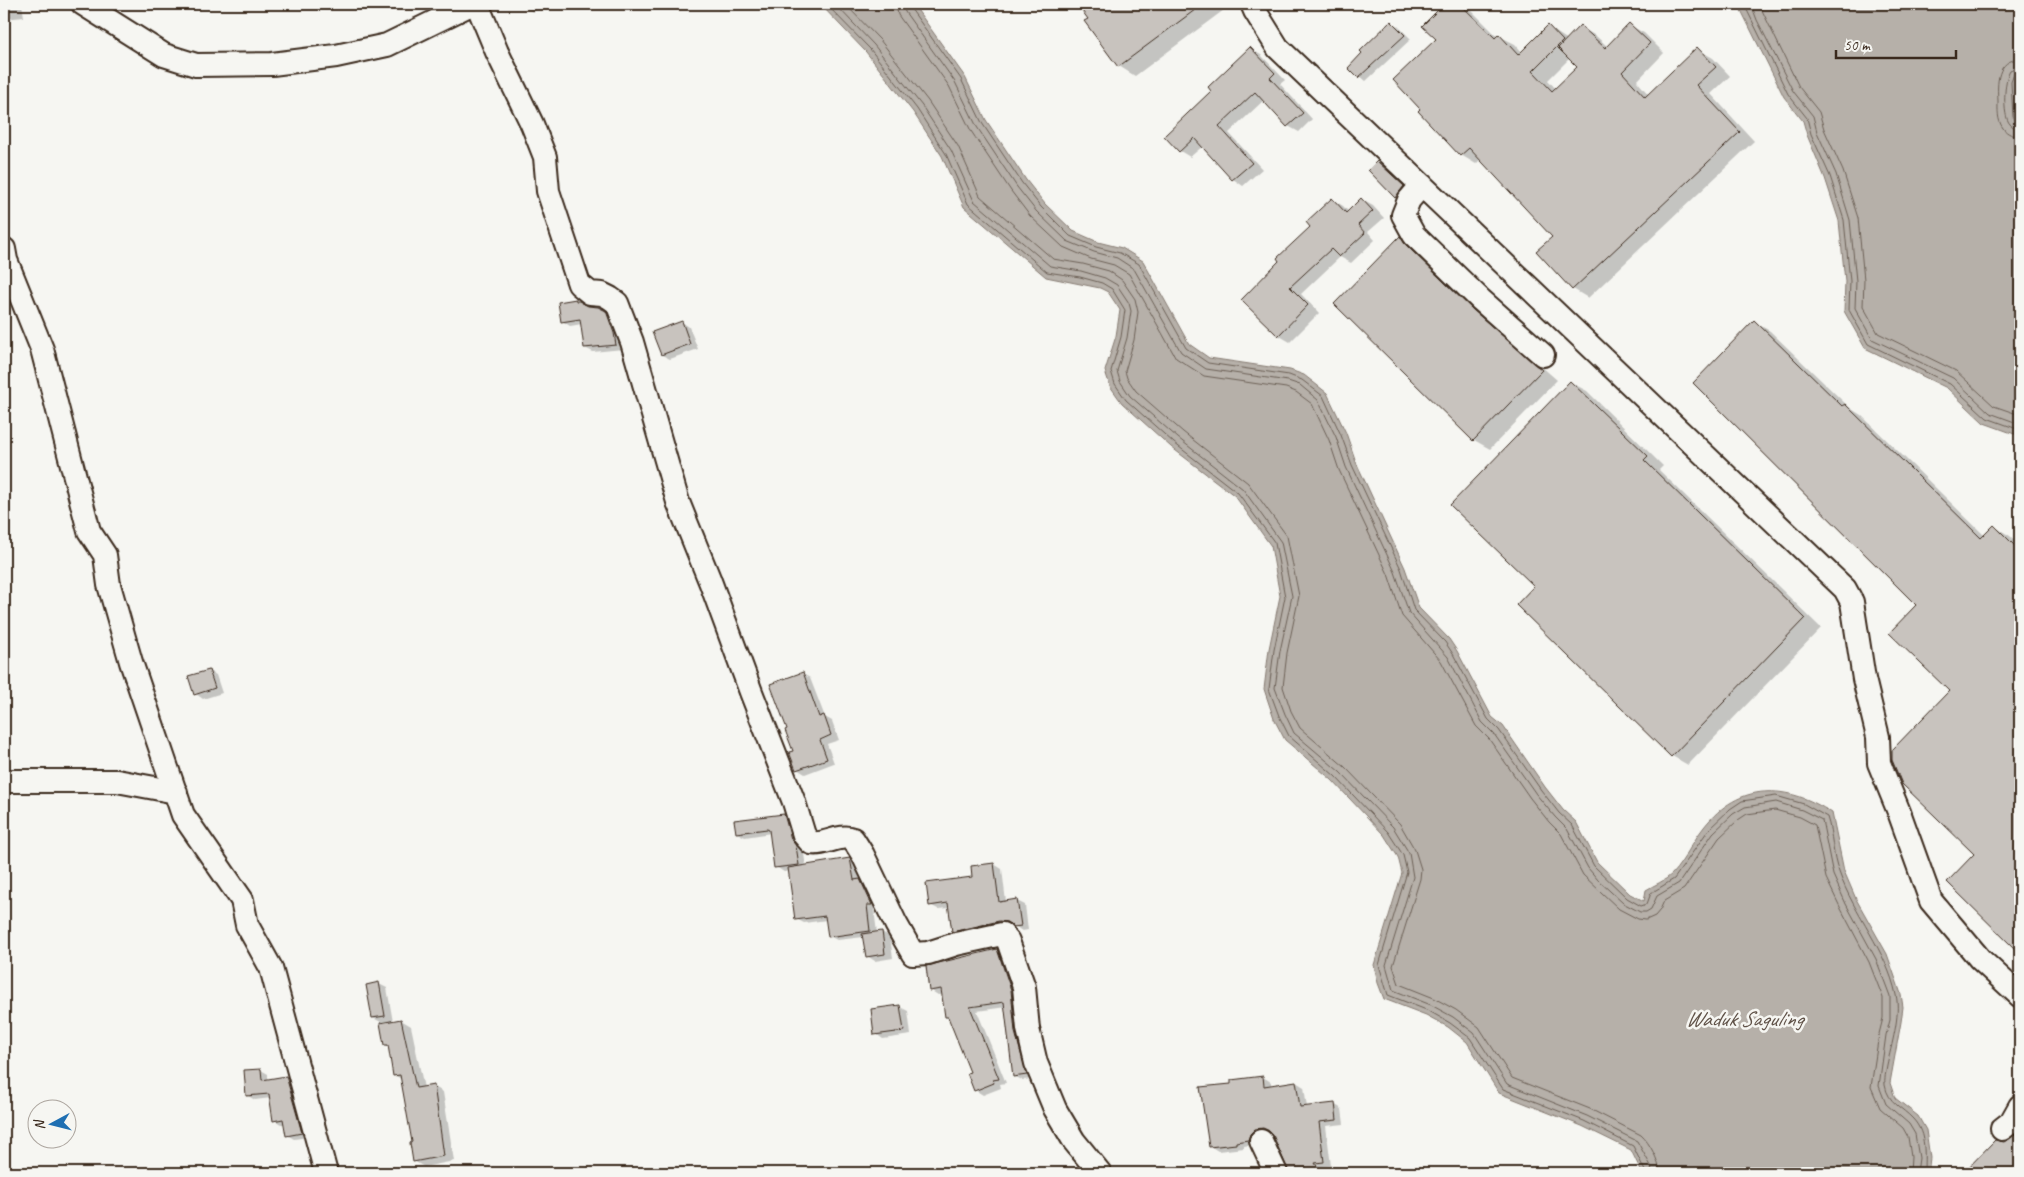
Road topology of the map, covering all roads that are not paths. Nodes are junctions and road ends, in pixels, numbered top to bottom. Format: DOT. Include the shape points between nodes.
graph roads {
  1 [pos="82,4"];
  2 [pos="471,4"];
  3 [pos="477,4"];
  4 [pos="1252,4"];
  5 [pos="1422,185"];
  6 [pos="4,249"];
  7 [pos="1543,355"];
  8 [pos="4,782"];
  9 [pos="176,792"];
  10 [pos="2020,996"];
  11 [pos="2020,1106"];
  12 [pos="2002,1129"];
  13 [pos="1261,1141"];
  14 [pos="326,1173"];
  15 [pos="1100,1173"];
  16 [pos="1276,1173"];
  1 -- 2 [label="street" via="164,55 202,65 272,64 336,56 387,45"];
  3 -- 15 [label="street" via="532,124 544,157 548,191 579,284 590,293 602,294 616,303 629,334 678,502 804,835 811,843 819,844 842,837 853,839 913,954 928,954 1002,934 1008,941 1024,987 1028,1029 1036,1063 1055,1108 1074,1141"];
  4 -- 5 [label="street" via="1278,48"];
  5 -- 7 [label="street" via="1409,200 1403,215 1414,235"];
  5 -- 10 [label="street" via="1845,589 1852,602 1864,679 1878,737 1879,763 1932,901 1980,959"];
  6 -- 9 [label="street" via="42,349 89,531 105,555 109,585 131,662"];
  8 -- 9 [label="street" via="118,781"];
  9 -- 14 [label="street" via="184,816 242,900 248,925 271,968"];
  11 -- 12 [label="street" via="2011,1122"];
  13 -- 16 [label="street"];
}
